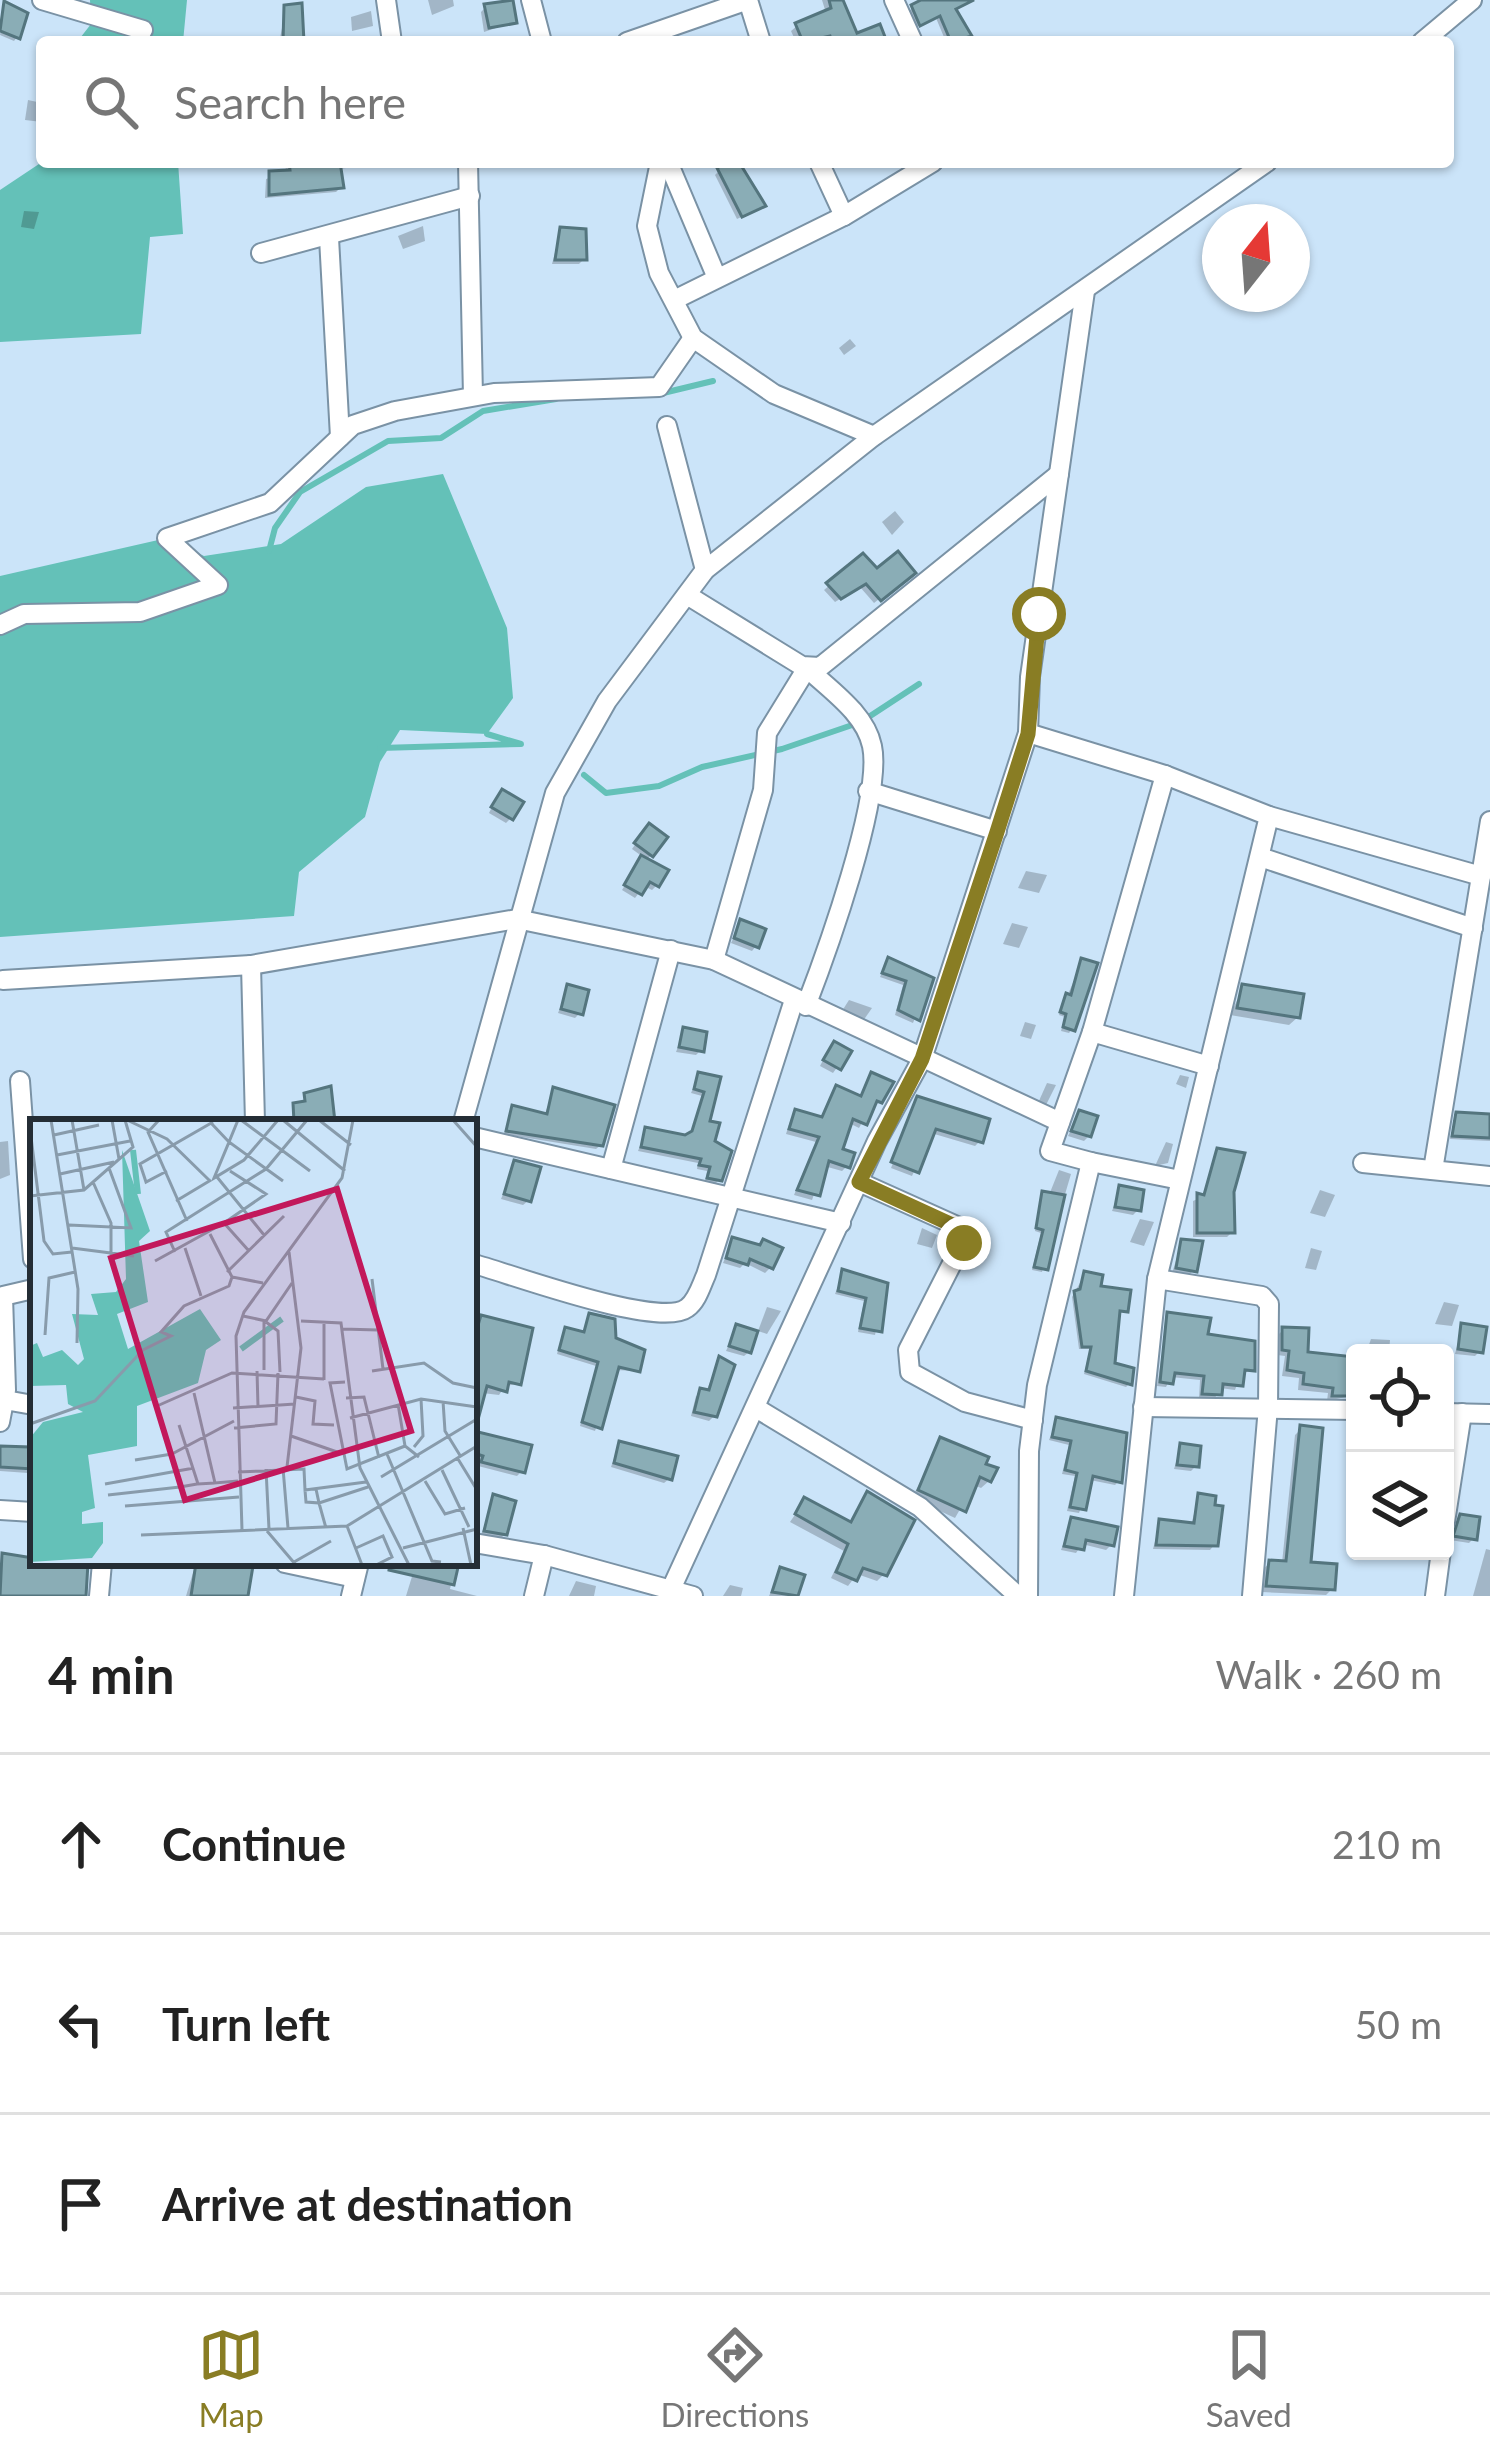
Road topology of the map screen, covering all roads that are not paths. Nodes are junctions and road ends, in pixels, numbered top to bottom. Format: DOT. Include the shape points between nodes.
graph roads {
  1 [pos="42,0"];
  2 [pos="386,0"];
  3 [pos="531,0"];
  4 [pos="746,0"];
  5 [pos="894,0"];
  6 [pos="1472,0"];
  7 [pos="143,30"];
  8 [pos="391,36"];
  9 [pos="540,36"];
  10 [pos="649,36"];
  11 [pos="759,36"];
  12 [pos="910,36"];
  13 [pos="1429,36"];
  14 [pos="468,168"];
  15 [pos="662,168"];
  16 [pos="667,168"];
  17 [pos="822,168"];
  18 [pos="923,168"];
  19 [pos="1259,168"];
  20 [pos="470,196"];
  21 [pos="844,216"];
  22 [pos="328,238"];
  23 [pos="261,254"];
  24 [pos="717,278"];
  25 [pos="1085,291"];
  26 [pos="676,298"];
  27 [pos="693,338"];
  28 [pos="473,396"];
  29 [pos="668,426"];
  30 [pos="874,436"];
  31 [pos="340,437"];
  32 [pos="1059,474"];
  33 [pos="705,570"];
  34 [pos="687,595"];
  35 [pos="0,625"];
  36 [pos="807,668"];
  37 [pos="1028,734"];
  38 [pos="1165,775"];
  39 [pos="868,790"];
  40 [pos="1269,817"];
  41 [pos="1490,820"];
  42 [pos="997,832"];
  43 [pos="1260,857"];
  44 [pos="1481,876"];
  45 [pos="517,919"];
  46 [pos="1473,928"];
  47 [pos="671,950"];
  48 [pos="714,960"];
  49 [pos="250,965"];
  50 [pos="3,980"];
  51 [pos="800,1003"];
  52 [pos="1092,1032"];
  53 [pos="922,1059"];
  54 [pos="1209,1066"];
  55 [pos="20,1081"];
  56 [pos="255,1119"];
  57 [pos="464,1119"];
  58 [pos="1060,1122"];
  59 [pos="477,1138"];
  60 [pos="1091,1162"];
  61 [pos="1363,1163"];
  62 [pos="611,1168"];
  63 [pos="1433,1170"];
  64 [pos="1490,1176"];
  65 [pos="1180,1180"];
  66 [pos="859,1182"];
  67 [pos="727,1197"];
  68 [pos="30,1218"];
  69 [pos="841,1223"];
  70 [pos="477,1265"];
  71 [pos="1157,1279"];
  72 [pos="2,1295"];
  73 [pos="2,1400"];
  74 [pos="1143,1407"];
  75 [pos="1268,1407"];
  76 [pos="756,1408"];
  77 [pos="1346,1410"];
  78 [pos="1454,1413"];
  79 [pos="1490,1414"];
  80 [pos="1033,1420"];
  81 [pos="0,1422"];
  82 [pos="0,1510"];
  83 [pos="30,1512"];
  84 [pos="477,1544"];
  85 [pos="544,1555"];
  86 [pos="1440,1560"];
  87 [pos="102,1566"];
  88 [pos="298,1566"];
  89 [pos="355,1579"];
  90 [pos="646,1588"];
  91 [pos="673,1588"];
  92 [pos="99,1596"];
  93 [pos="534,1596"];
  94 [pos="693,1596"];
  95 [pos="1018,1596"];
  96 [pos="1028,1596"];
  97 [pos="1124,1596"];
  98 [pos="1252,1596"];
  99 [pos="1435,1596"];
  1 -- 7 [label="street"];
  2 -- 8 [label="street"];
  3 -- 9 [label="street"];
  4 -- 10 [label="street"];
  4 -- 11 [label="street"];
  5 -- 12 [label="street"];
  6 -- 13 [label="street"];
  14 -- 20 [label="street"];
  15 -- 26 [label="street" via="647,226 659,273"];
  16 -- 24 [label="street"];
  17 -- 21 [label="street"];
  18 -- 21 [label="street"];
  19 -- 25 [label="street"];
  20 -- 22 [label="street"];
  20 -- 28 [label="street"];
  21 -- 24 [label="street"];
  22 -- 23 [label="street"];
  22 -- 31 [label="street"];
  24 -- 26 [label="street"];
  25 -- 30 [label="street"];
  25 -- 32 [label="street"];
  26 -- 27 [label="street"];
  27 -- 28 [label="street" via="659,387"];
  27 -- 30 [label="street" via="774,394"];
  28 -- 31 [label="street" via="395,411"];
  29 -- 33 [label="street"];
  30 -- 33 [label="street"];
  31 -- 35 [label="street" via="270,503 167,538 218,586 140,612 24,614"];
  32 -- 36 [label="street" via="848,649"];
  32 -- 37 [label="street"];
  33 -- 34 [label="street"];
  34 -- 36 [label="street"];
  34 -- 45 [label="street" via="607,701 555,793"];
  36 -- 39 [label="street" via="861,722 873,747"];
  36 -- 48 [label="street" via="767,733 763,790"];
  37 -- 38 [label="street"];
  37 -- 42 [label="street"];
  38 -- 40 [label="street"];
  38 -- 52 [label="street"];
  39 -- 42 [label="street"];
  39 -- 51 [label="street" via="840,922"];
  40 -- 43 [label="street"];
  40 -- 44 [label="street"];
  41 -- 44 [label="street"];
  42 -- 53 [label="street"];
  43 -- 46 [label="street"];
  43 -- 54 [label="street"];
  44 -- 46 [label="street"];
  45 -- 47 [label="street"];
  45 -- 49 [label="street"];
  45 -- 57 [label="street"];
  46 -- 63 [label="street"];
  47 -- 48 [label="street"];
  47 -- 62 [label="street"];
  48 -- 51 [label="street"];
  49 -- 50 [label="street"];
  49 -- 56 [label="street"];
  51 -- 53 [label="street"];
  51 -- 67 [label="street"];
  52 -- 54 [label="street"];
  52 -- 58 [label="street"];
  53 -- 58 [label="street"];
  53 -- 66 [label="street"];
  54 -- 65 [label="street"];
  55 -- 68 [label="street"];
  58 -- 60 [label="street" via="1050,1151"];
  59 -- 62 [label="street"];
  60 -- 65 [label="street"];
  60 -- 80 [label="street"];
  61 -- 63 [label="street"];
  62 -- 67 [label="street"];
  63 -- 64 [label="street"];
  65 -- 71 [label="street"];
  66 -- 69 [label="street"];
  66 -- 80 [label="street" via="959,1228 964,1238 908,1350 910,1372 964,1402"];
  67 -- 69 [label="street"];
  67 -- 70 [label="street" via="697,1296 675,1313"];
  69 -- 76 [label="street"];
  71 -- 74 [label="street"];
  71 -- 75 [label="street" via="1268,1300"];
  72 -- 73 [label="street"];
  73 -- 81 [label="street"];
  74 -- 75 [label="street"];
  74 -- 97 [label="street"];
  75 -- 77 [label="street"];
  75 -- 98 [label="street"];
  76 -- 91 [label="street"];
  76 -- 95 [label="street" via="920,1507"];
  78 -- 79 [label="street"];
  80 -- 96 [label="street"];
  82 -- 83 [label="street"];
  84 -- 85 [label="street"];
  85 -- 90 [label="street"];
  85 -- 93 [label="street"];
  86 -- 99 [label="street"];
  87 -- 92 [label="street"];
  88 -- 89 [label="street"];
  90 -- 91 [label="street"];
  91 -- 94 [label="street"];
}
